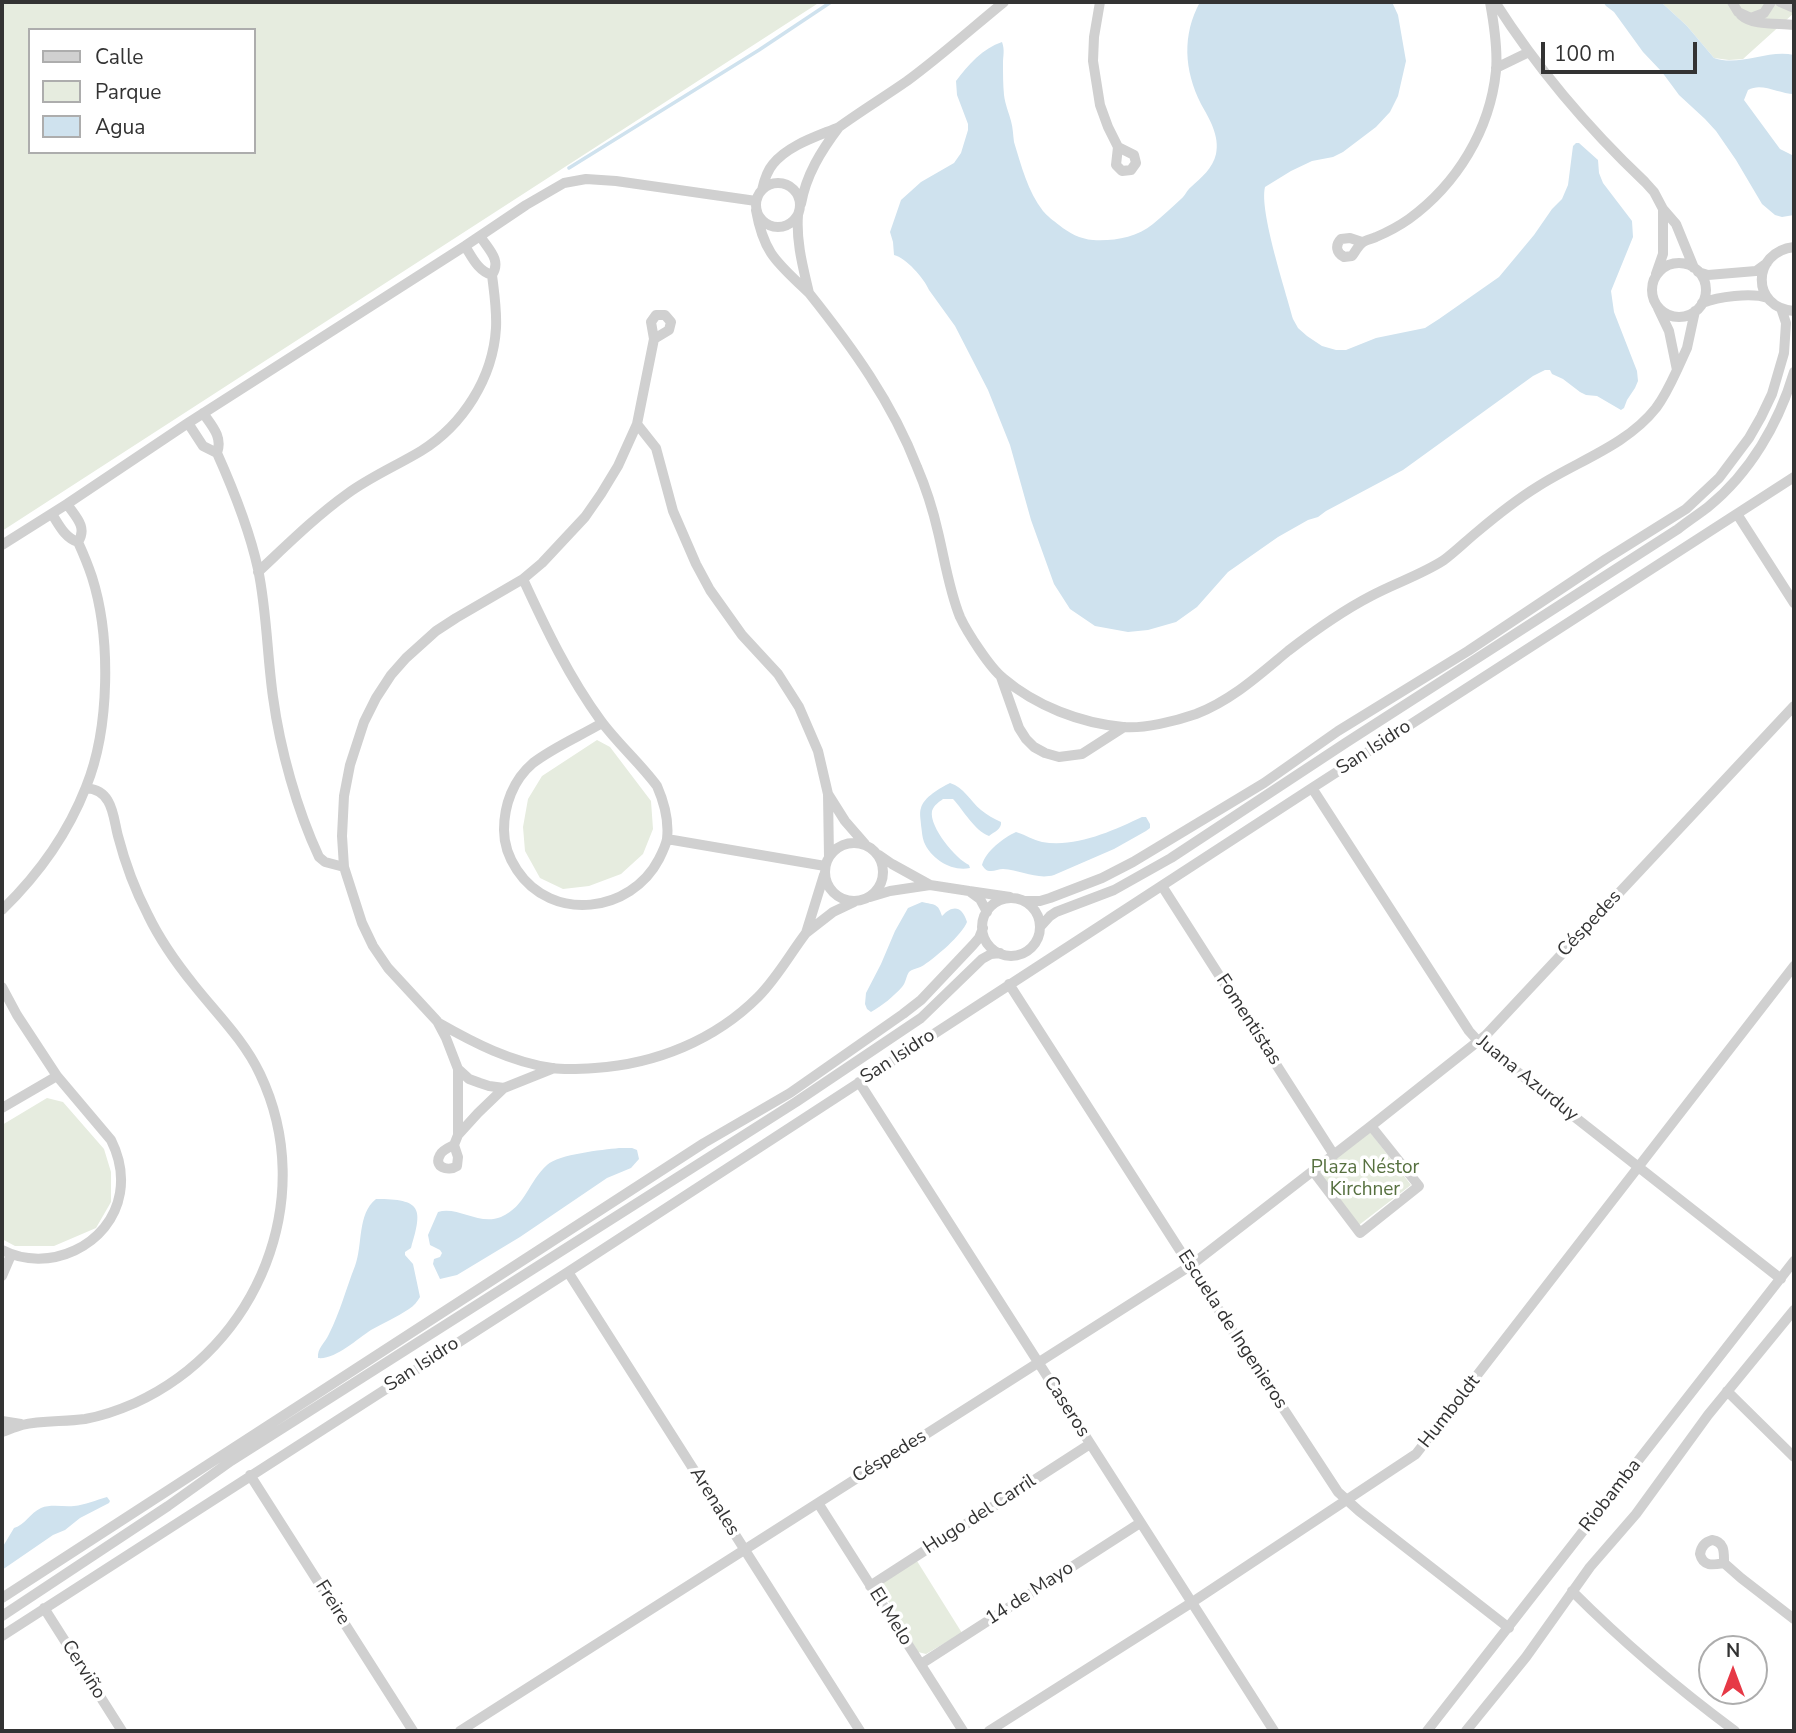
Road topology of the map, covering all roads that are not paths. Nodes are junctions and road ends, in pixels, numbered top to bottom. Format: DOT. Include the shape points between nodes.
graph roads {
  1 [pos="1004,2"];
  2 [pos="1100,2"];
  3 [pos="1493,2"];
  4 [pos="1732,2"];
  5 [pos="1771,2"];
  6 [pos="1780,2"];
  7 [pos="1794,8"];
  8 [pos="1741,15"];
  9 [pos="1794,25"];
  10 [pos="1529,52"];
  11 [pos="1496,68"];
  12 [pos="839,127"];
  13 [pos="1118,147"];
  14 [pos="762,190"];
  15 [pos="756,206"];
  16 [pos="1663,209"];
  17 [pos="799,210"];
  18 [pos="480,236"];
  19 [pos="1362,242"];
  20 [pos="465,246"];
  21 [pos="1794,247"];
  22 [pos="490,251"];
  23 [pos="476,262"];
  24 [pos="1767,262"];
  25 [pos="1696,270"];
  26 [pos="492,275"];
  27 [pos="1656,276"];
  28 [pos="809,293"];
  29 [pos="1768,298"];
  30 [pos="1657,306"];
  31 [pos="1699,307"];
  32 [pos="1781,308"];
  33 [pos="1794,311"];
  34 [pos="654,339"];
  35 [pos="1677,370"];
  36 [pos="1794,372"];
  37 [pos="203,413"];
  38 [pos="188,423"];
  39 [pos="638,424"];
  40 [pos="214,429"];
  41 [pos="199,439"];
  42 [pos="217,453"];
  43 [pos="1794,477"];
  44 [pos="67,504"];
  45 [pos="1690,513"];
  46 [pos="52,514"];
  47 [pos="1737,514"];
  48 [pos="76,518"];
  49 [pos="62,529"];
  50 [pos="78,542"];
  51 [pos="2,545"];
  52 [pos="258,572"];
  53 [pos="523,579"];
  54 [pos="1794,603"];
  55 [pos="1488,637"];
  56 [pos="1494,648"];
  57 [pos="1001,677"];
  58 [pos="1794,706"];
  59 [pos="603,723"];
  60 [pos="1124,727"];
  61 [pos="1286,768"];
  62 [pos="1293,778"];
  63 [pos="86,788"];
  64 [pos="1312,788"];
  65 [pos="828,794"];
  66 [pos="667,839"];
  67 [pos="871,849"];
  68 [pos="826,865"];
  69 [pos="344,867"];
  70 [pos="930,885"];
  71 [pos="1162,886"];
  72 [pos="969,891"];
  73 [pos="862,899"];
  74 [pos="1020,900"];
  75 [pos="2,910"];
  76 [pos="987,912"];
  77 [pos="1040,927"];
  78 [pos="982,928"];
  79 [pos="806,933"];
  80 [pos="1000,953"];
  81 [pos="1794,966"];
  82 [pos="1010,984"];
  83 [pos="2,987"];
  84 [pos="437,1021"];
  85 [pos="1478,1041"];
  86 [pos="554,1068"];
  87 [pos="458,1069"];
  88 [pos="57,1076"];
  89 [pos="859,1083"];
  90 [pos="504,1088"];
  91 [pos="2,1108"];
  92 [pos="774,1110"];
  93 [pos="1371,1126"];
  94 [pos="1334,1155"];
  95 [pos="1639,1167"];
  96 [pos="1312,1171"];
  97 [pos="6,1253"];
  98 [pos="1794,1261"];
  99 [pos="1190,1266"];
  100 [pos="568,1272"];
  101 [pos="2,1276"];
  102 [pos="1781,1279"];
  103 [pos="1794,1310"];
  104 [pos="1038,1364"];
  105 [pos="1727,1391"];
  106 [pos="2,1421"];
  107 [pos="23,1425"];
  108 [pos="2,1432"];
  109 [pos="1090,1444"];
  110 [pos="229,1457"];
  111 [pos="1794,1457"];
  112 [pos="250,1475"];
  113 [pos="1346,1502"];
  114 [pos="818,1503"];
  115 [pos="1140,1523"];
  116 [pos="744,1550"];
  117 [pos="1724,1563"];
  118 [pos="870,1586"];
  119 [pos="1572,1591"];
  120 [pos="2,1598"];
  121 [pos="1191,1603"];
  122 [pos="44,1608"];
  123 [pos="2,1616"];
  124 [pos="1794,1619"];
  125 [pos="1509,1628"];
  126 [pos="2,1636"];
  127 [pos="921,1664"];
  128 [pos="122,1731"];
  129 [pos="413,1731"];
  130 [pos="460,1731"];
  131 [pos="860,1731"];
  132 [pos="963,1731"];
  133 [pos="989,1731"];
  134 [pos="1274,1731"];
  135 [pos="1427,1731"];
  136 [pos="1466,1731"];
  137 [pos="1735,1731"];
  1 -- 12 [label="street" via="926,67"];
  2 -- 13 [label="street" via="1093,61 1100,105"];
  3 -- 10 [label="street"];
  3 -- 11 [label="street"];
  4 -- 8 [label="street"];
  5 -- 8 [label="street" via="1761,15"];
  6 -- 7 [label="street"];
  8 -- 9 [label="street" via="1753,22"];
  10 -- 11 [label="street"];
  10 -- 16 [label="street" via="1579,114 1654,192"];
  11 -- 19 [label="street" via="1481,129 1460,169 1408,219"];
  12 -- 14 [label="street" via="774,163"];
  12 -- 17 [label="street" via="814,164"];
  14 -- 15 [label="street"];
  14 -- 17 [label="street" via="772,183 788,185 797,193"];
  15 -- 17 [label="street" via="763,221 774,227 790,224"];
  15 -- 18 [label="street" via="616,180 586,179 564,183"];
  15 -- 28 [label="street" via="767,249"];
  16 -- 25 [label="street" via="1676,225"];
  16 -- 27 [label="street" via="1663,254"];
  17 -- 28 [label="street" via="798,241"];
  18 -- 20 [label="street"];
  18 -- 22 [label="street"];
  20 -- 23 [label="street"];
  20 -- 37 [label="street"];
  21 -- 24 [label="street"];
  22 -- 23 [label="street" via="481,253"];
  22 -- 26 [label="street" via="497,265"];
  23 -- 26 [label="street"];
  24 -- 25 [label="street" via="1756,271 1708,275"];
  24 -- 29 [label="street" via="1762,280"];
  25 -- 27 [label="street" via="1676,263"];
  25 -- 31 [label="street" via="1705,284"];
  26 -- 52 [label="street" via="493,347 477,392 458,419 428,446 346,494"];
  27 -- 30 [label="street" via="1652,291"];
  28 -- 57 [label="street" via="870,375 903,434 929,501 962,620"];
  29 -- 31 [label="street" via="1718,299"];
  29 -- 32 [label="street"];
  30 -- 31 [label="street" via="1677,317"];
  30 -- 35 [label="street" via="1669,331"];
  31 -- 35 [label="street"];
  32 -- 33 [label="street"];
  32 -- 45 [label="street" via="1786,323 1784,353 1766,406 1736,457"];
  34 -- 39 [label="street"];
  35 -- 60 [label="street" via="1654,410 1632,432 1538,486 1431,568 1338,616 1217,705 1169,721"];
  36 -- 45 [label="street" via="1768,435 1751,461 1723,494"];
  37 -- 38 [label="street"];
  37 -- 40 [label="street"];
  38 -- 41 [label="street"];
  38 -- 44 [label="street"];
  39 -- 53 [label="street" via="585,517"];
  39 -- 65 [label="street" via="656,448 673,511 710,590 799,707 818,751"];
  40 -- 41 [label="street" via="204,430"];
  40 -- 42 [label="street" via="220,445"];
  41 -- 42 [label="street"];
  42 -- 52 [label="street" via="244,519"];
  43 -- 47 [label="street, San Isidro"];
  44 -- 46 [label="street"];
  44 -- 48 [label="street"];
  45 -- 55 [label="street" via="1606,559"];
  45 -- 56 [label="street"];
  46 -- 49 [label="street"];
  46 -- 51 [label="street"];
  47 -- 54 [label="street"];
  47 -- 64 [label="street, San Isidro"];
  48 -- 49 [label="street" via="67,520"];
  48 -- 50 [label="street" via="83,532"];
  49 -- 50 [label="street"];
  50 -- 63 [label="street" via="92,578 105,650 102,721"];
  52 -- 69 [label="street" via="273,699 288,769 319,857"];
  53 -- 59 [label="street" via="559,655"];
  53 -- 69 [label="street" via="436,631 406,658 376,698 349,765 342,836"];
  55 -- 56 [label="street"];
  55 -- 61 [label="street"];
  56 -- 62 [label="street"];
  57 -- 60 [label="street" via="1047,706"];
  57 -- 60 [label="street" via="1019,728 1045,753 1059,757 1082,754"];
  58 -- 85 [label="street, Céspedes"];
  59 -- 66 [label="street" via="657,786 666,814"];
  59 -- 66 [label="street" via="532,765 517,783 504,820 512,861 527,882 548,897 571,904 598,904 622,897 641,882"];
  61 -- 62 [label="street"];
  61 -- 74 [label="street" via="1102,878 1041,901"];
  62 -- 77 [label="street" via="1171,858 1114,890 1056,912"];
  63 -- 75 [label="street" via="53,849"];
  63 -- 107 [label="street" via="100,791 109,803 131,878 167,948 231,1029 260,1075 278,1130 282,1198 270,1256 253,1293 234,1323 191,1368 153,1394 110,1412"];
  64 -- 71 [label="street, San Isidro"];
  64 -- 85 [label="street, Juana Azurduy"];
  65 -- 67 [label="street"];
  65 -- 68 [label="street"];
  66 -- 68 [label="street"];
  67 -- 68 [label="street" via="846,844 836,849"];
  67 -- 70 [label="street"];
  67 -- 73 [label="street" via="882,866 882,877 876,891"];
  68 -- 73 [label="street" via="827,883 833,892 841,898"];
  68 -- 79 [label="street"];
  69 -- 84 [label="street" via="373,946"];
  70 -- 72 [label="street"];
  70 -- 73 [label="street"];
  71 -- 82 [label="street, San Isidro"];
  71 -- 94 [label="street, Fomentistas"];
  72 -- 74 [label="street"];
  72 -- 76 [label="street"];
  73 -- 79 [label="street"];
  74 -- 76 [label="street" via="999,901"];
  74 -- 77 [label="street" via="1036,912"];
  76 -- 78 [label="street"];
  77 -- 80 [label="street" via="1029,949 1015,955"];
  78 -- 80 [label="street" via="988,943"];
  78 -- 92 [label="street" via="979,938 921,1000"];
  79 -- 86 [label="street" via="758,996 705,1037 628,1065"];
  80 -- 92 [label="street" via="982,959 921,1018"];
  81 -- 95 [label="street, Humboldt"];
  82 -- 89 [label="street, San Isidro"];
  82 -- 99 [label="street, Escuela de Ingenieros"];
  83 -- 88 [label="street"];
  84 -- 86 [label="street" via="492,1051"];
  84 -- 87 [label="street"];
  85 -- 93 [label="street, Céspedes"];
  85 -- 95 [label="street, Juana Azurduy"];
  86 -- 90 [label="street"];
  87 -- 90 [label="street" via="469,1079"];
  87 -- 90 [label="street" via="456,1140"];
  88 -- 91 [label="street"];
  88 -- 97 [label="street" via="111,1140 120,1167 120,1194 105,1226 76,1251 53,1258"];
  89 -- 100 [label="street, San Isidro"];
  89 -- 104 [label="street, Caseros"];
  92 -- 110 [label="street" via="704,1143 281,1415"];
  93 -- 94 [label="street, Céspedes"];
  93 -- 96 [label="street" via="1419,1186 1360,1233"];
  94 -- 96 [label="street, Céspedes"];
  95 -- 102 [label="street, Juana Azurduy"];
  95 -- 113 [label="street, Humboldt" via="1426,1444"];
  96 -- 99 [label="street, Céspedes"];
  97 -- 101 [label="street"];
  98 -- 102 [label="street, Riobamba"];
  99 -- 104 [label="street, Céspedes"];
  99 -- 113 [label="street, Escuela de Ingenieros"];
  100 -- 112 [label="street, San Isidro"];
  100 -- 116 [label="street, Arenales"];
  102 -- 125 [label="street, Riobamba"];
  103 -- 105 [label="street"];
  104 -- 109 [label="street, Caseros"];
  104 -- 114 [label="street, Céspedes"];
  105 -- 111 [label="street"];
  105 -- 119 [label="street"];
  106 -- 107 [label="street"];
  107 -- 108 [label="street"];
  109 -- 115 [label="street, Caseros"];
  109 -- 118 [label="street, Hugo del Carril"];
  110 -- 120 [label="street"];
  110 -- 123 [label="street" via="168,1506"];
  112 -- 122 [label="street, San Isidro"];
  112 -- 129 [label="street, Freire"];
  113 -- 121 [label="street, Humboldt"];
  113 -- 125 [label="street, Escuela de Ingenieros"];
  114 -- 116 [label="street, Céspedes"];
  114 -- 118 [label="street, El Melo"];
  115 -- 121 [label="street, Caseros"];
  115 -- 127 [label="street, 14 de Mayo"];
  116 -- 130 [label="street, Céspedes"];
  116 -- 131 [label="street, Arenales"];
  117 -- 124 [label="street"];
  118 -- 127 [label="street, El Melo"];
  119 -- 136 [label="street"];
  119 -- 137 [label="street" via="1657,1671"];
  121 -- 133 [label="street, Humboldt"];
  121 -- 134 [label="street, Caseros"];
  122 -- 126 [label="street, San Isidro"];
  122 -- 128 [label="street, Cerviño"];
  125 -- 135 [label="street, Riobamba"];
  127 -- 132 [label="street, El Melo"];
}
